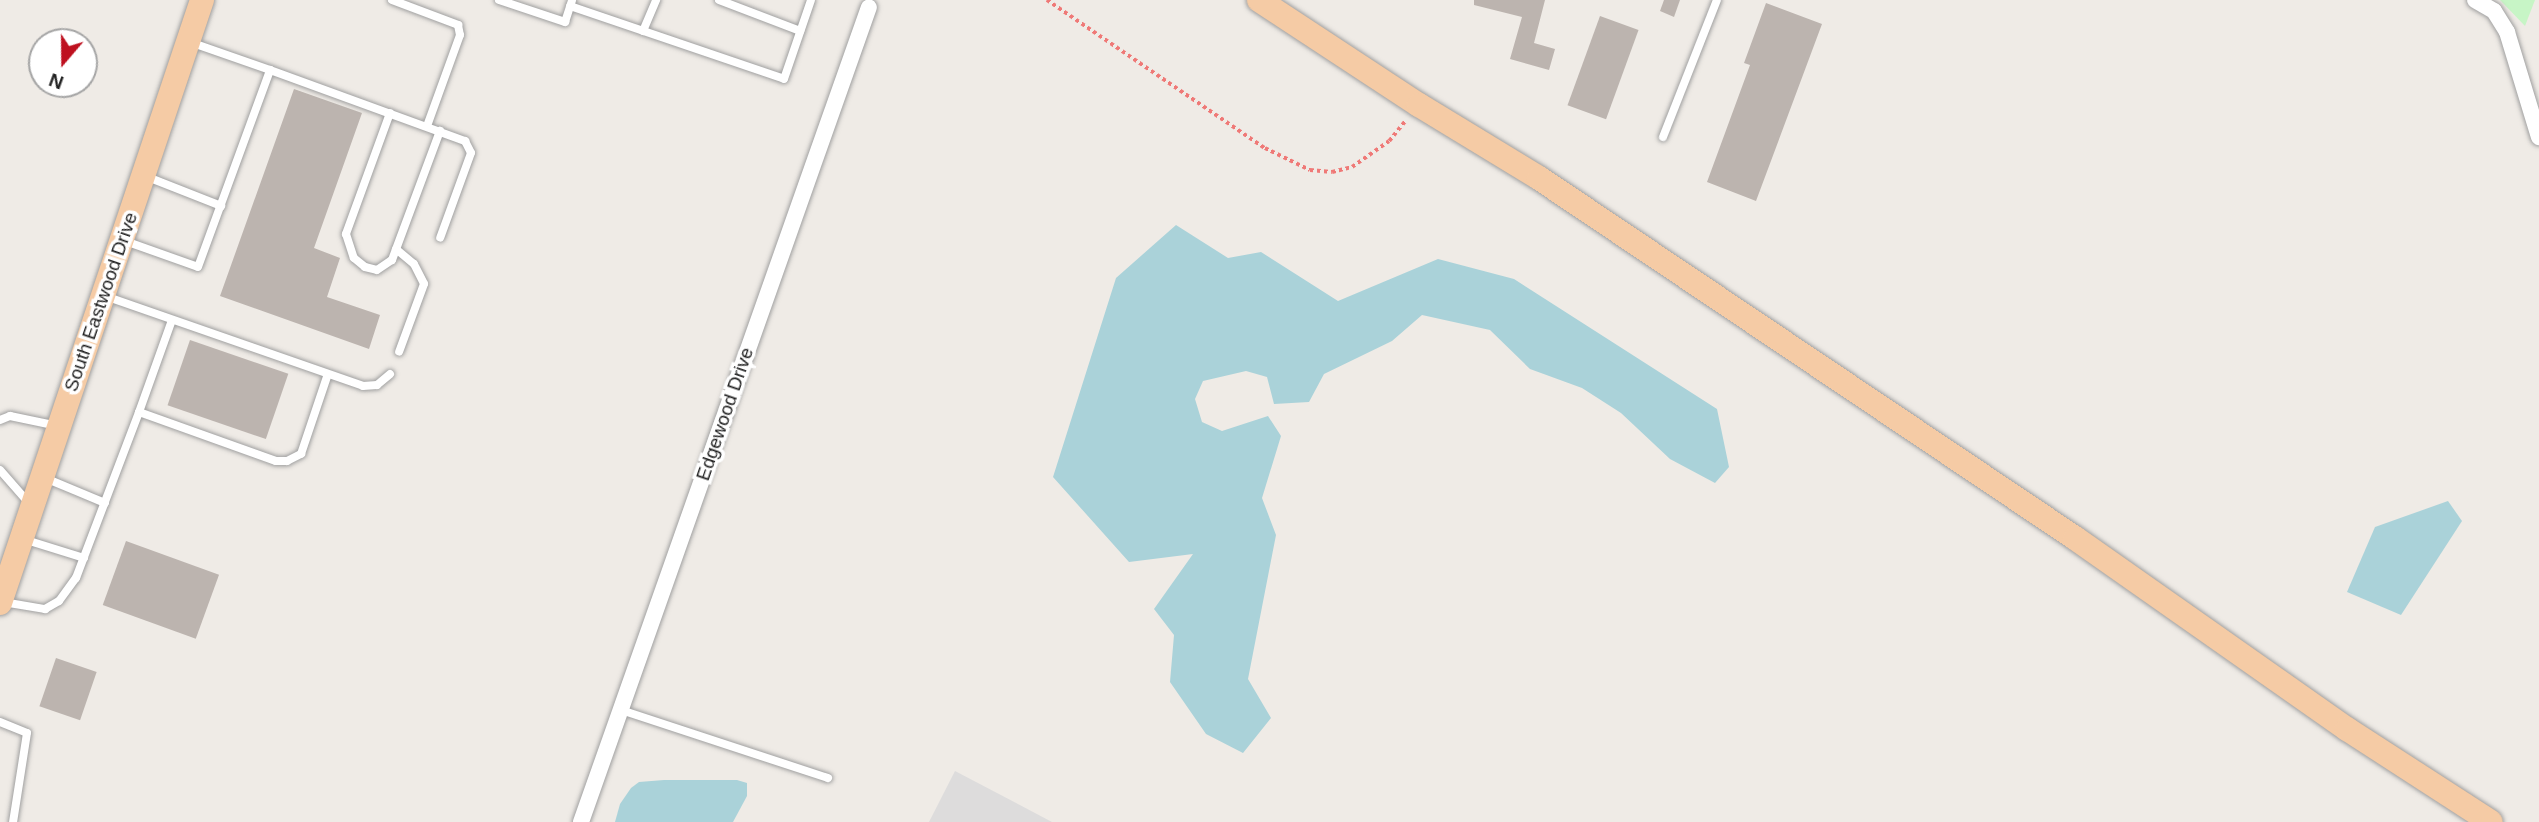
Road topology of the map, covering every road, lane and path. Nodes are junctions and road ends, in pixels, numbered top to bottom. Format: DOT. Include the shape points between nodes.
graph roads {
  1 [pos="202,0"];
  2 [pos="392,0"];
  3 [pos="499,0"];
  4 [pos="656,0"];
  5 [pos="719,0"];
  6 [pos="811,0"];
  7 [pos="1047,0"];
  8 [pos="1241,0"];
  9 [pos="1259,0"];
  10 [pos="1717,0"];
  11 [pos="2475,0"];
  12 [pos="571,3"];
  13 [pos="869,7"];
  14 [pos="643,31"];
  15 [pos="800,31"];
  16 [pos="188,41"];
  17 [pos="1323,43"];
  18 [pos="270,70"];
  19 [pos="1419,104"];
  20 [pos="390,113"];
  21 [pos="427,126"];
  22 [pos="440,131"];
  23 [pos="1663,137"];
  24 [pos="2539,137"];
  25 [pos="144,176"];
  26 [pos="221,206"];
  27 [pos="440,239"];
  28 [pos="122,240"];
  29 [pos="396,249"];
  30 [pos="103,296"];
  31 [pos="172,320"];
  32 [pos="399,352"];
  33 [pos="328,374"];
  34 [pos="390,374"];
  35 [pos="139,412"];
  36 [pos="0,420"];
  37 [pos="60,426"];
  38 [pos="0,470"];
  39 [pos="42,477"];
  40 [pos="105,503"];
  41 [pos="33,506"];
  42 [pos="22,539"];
  43 [pos="84,558"];
  44 [pos="0,603"];
  45 [pos="621,710"];
  46 [pos="0,722"];
  47 [pos="828,778"];
  48 [pos="13,822"];
  49 [pos="581,822"];
  50 [pos="2491,822"];
  1 -- 16 [label="main road, South Eastwood Drive"];
  2 -- 21 [label="lane" via="458,25 460,35"];
  3 -- 12 [label="lane" via="565,22"];
  4 -- 14 [label="lane"];
  5 -- 15 [label="lane"];
  6 -- 15 [label="lane"];
  7 -- 19 [label="path" via="1265,148 1310,170 1332,172 1352,167 1389,141"];
  8 -- 17 [label="main road"];
  9 -- 17 [label="main road"];
  10 -- 23 [label="lane"];
  11 -- 24 [label="street" via="2494,11 2507,33"];
  12 -- 14 [label="lane"];
  13 -- 45 [label="street, Edgewood Drive"];
  14 -- 15 [label="lane" via="784,79"];
  16 -- 18 [label="lane"];
  16 -- 25 [label="main road, South Eastwood Drive"];
  17 -- 19 [label="main road"];
  18 -- 20 [label="lane"];
  18 -- 26 [label="lane"];
  19 -- 50 [label="main road" via="1539,178 2075,538 2347,729"];
  20 -- 21 [label="lane"];
  20 -- 29 [label="lane" via="346,234 354,258 365,267 377,270 387,266"];
  21 -- 22 [label="lane"];
  22 -- 27 [label="lane" via="465,141 471,153"];
  22 -- 29 [label="lane"];
  25 -- 26 [label="lane"];
  25 -- 28 [label="main road, South Eastwood Drive"];
  26 -- 28 [label="lane" via="198,267"];
  28 -- 30 [label="main road, South Eastwood Drive"];
  29 -- 32 [label="lane" via="414,264 424,284"];
  30 -- 31 [label="lane"];
  30 -- 37 [label="main road, South Eastwood Drive"];
  31 -- 33 [label="lane"];
  31 -- 35 [label="lane"];
  33 -- 34 [label="lane" via="362,386 377,385"];
  33 -- 35 [label="lane" via="301,454 287,461"];
  35 -- 40 [label="lane"];
  36 -- 37 [label="lane" via="10,416"];
  37 -- 39 [label="main road, South Eastwood Drive"];
  38 -- 41 [label="lane"];
  39 -- 40 [label="lane"];
  39 -- 41 [label="main road, South Eastwood Drive"];
  40 -- 43 [label="lane"];
  41 -- 42 [label="main road, South Eastwood Drive"];
  42 -- 43 [label="lane"];
  42 -- 44 [label="main road, South Eastwood Drive"];
  43 -- 44 [label="lane" via="59,601 45,609"];
  45 -- 47 [label="lane"];
  45 -- 49 [label="street, Edgewood Drive"];
  46 -- 48 [label="lane" via="27,733"];
}
